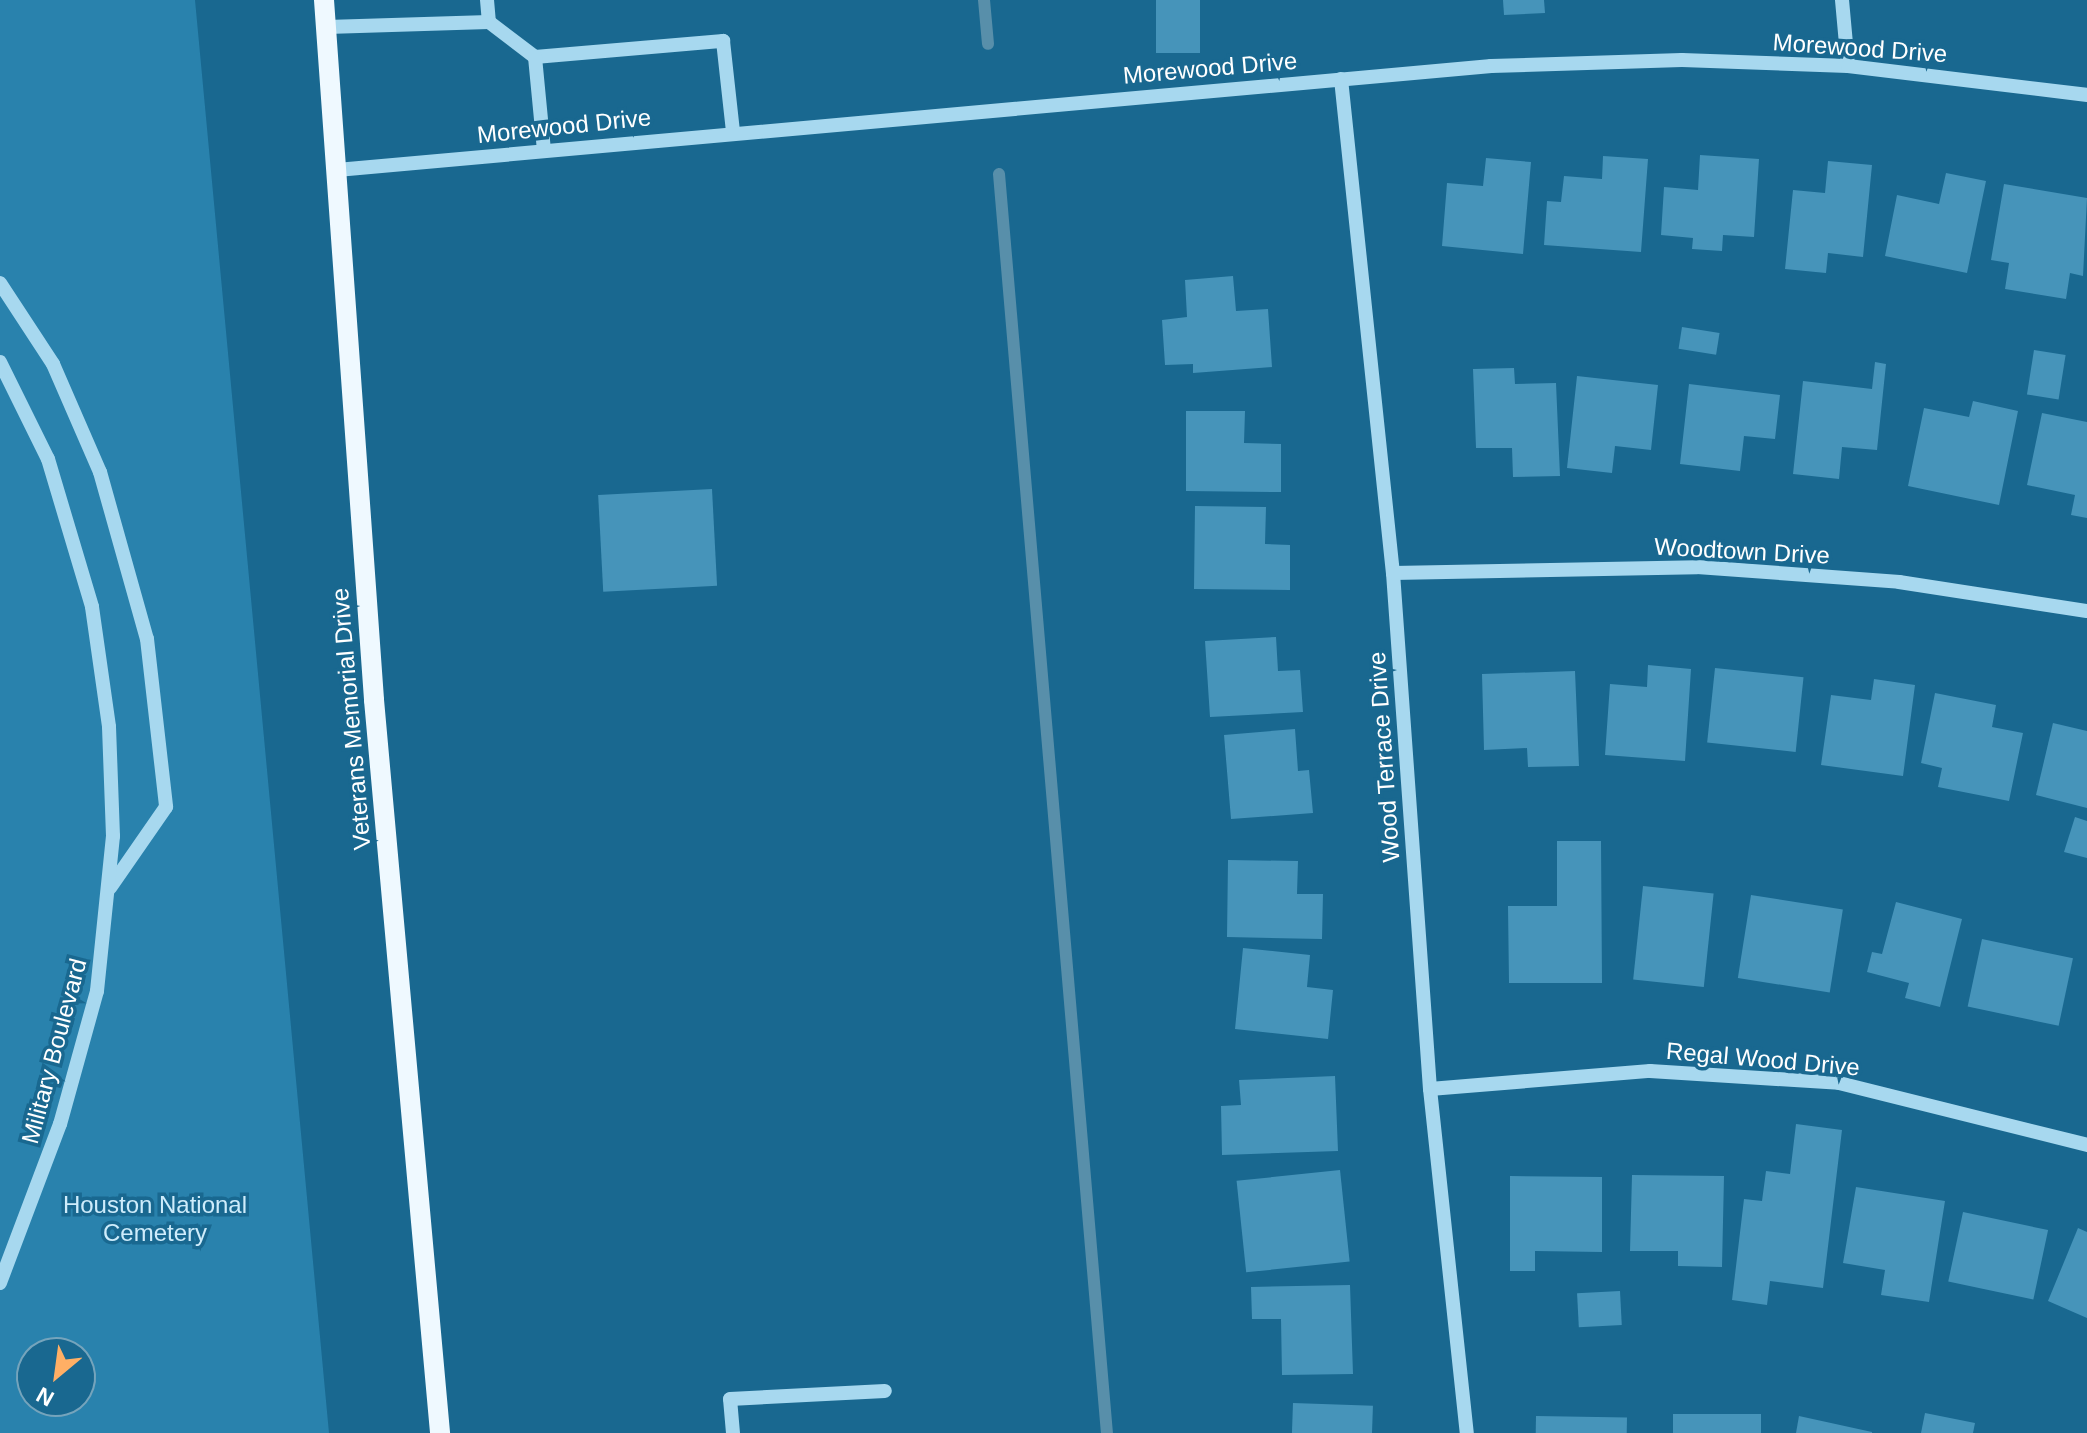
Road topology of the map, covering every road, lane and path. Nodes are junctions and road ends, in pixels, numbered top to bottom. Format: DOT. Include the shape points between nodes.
graph roads {
  1 [pos="324,0"];
  2 [pos="487,0"];
  3 [pos="1842,0"];
  4 [pos="489,22"];
  5 [pos="327,27"];
  6 [pos="535,57"];
  7 [pos="1848,66"];
  8 [pos="1341,79"];
  9 [pos="2087,95"];
  10 [pos="733,131"];
  11 [pos="544,150"];
  12 [pos="337,170"];
  13 [pos="0,283"];
  14 [pos="0,362"];
  15 [pos="1393,573"];
  16 [pos="2087,611"];
  17 [pos="110,889"];
  18 [pos="1430,1089"];
  19 [pos="2087,1145"];
  20 [pos="0,1283"];
  21 [pos="885,1391"];
  22 [pos="440,1433"];
  23 [pos="733,1433"];
  24 [pos="1467,1433"];
  1 -- 5 [label="main road, Veterans Memorial Drive"];
  2 -- 4 [label="street"];
  3 -- 7 [label="street"];
  4 -- 5 [label="street"];
  4 -- 6 [label="street"];
  5 -- 12 [label="main road, Veterans Memorial Drive"];
  6 -- 10 [label="street" via="723,41"];
  6 -- 11 [label="street"];
  7 -- 8 [label="street, Morewood Drive" via="1682,60"];
  7 -- 9 [label="street, Morewood Drive"];
  8 -- 10 [label="street, Morewood Drive"];
  8 -- 15 [label="street, Wood Terrace Drive"];
  10 -- 11 [label="street, Morewood Drive"];
  11 -- 12 [label="street, Morewood Drive"];
  12 -- 22 [label="main road, Veterans Memorial Drive" via="374,700"];
  13 -- 17 [label="street" via="53,364 100,472 147,639 166,807"];
  14 -- 17 [label="street, Military Boulevard" via="48,459 92,607 109,727"];
  15 -- 16 [label="street, Woodtown Drive" via="1697,567 1899,582"];
  15 -- 18 [label="street, Wood Terrace Drive"];
  17 -- 20 [label="street, Military Boulevard" via="97,991 80,1054"];
  18 -- 19 [label="street, Regal Wood Drive" via="1650,1071 1839,1083"];
  18 -- 24 [label="street, Wood Terrace Drive"];
  21 -- 23 [label="street" via="730,1399"];
}
